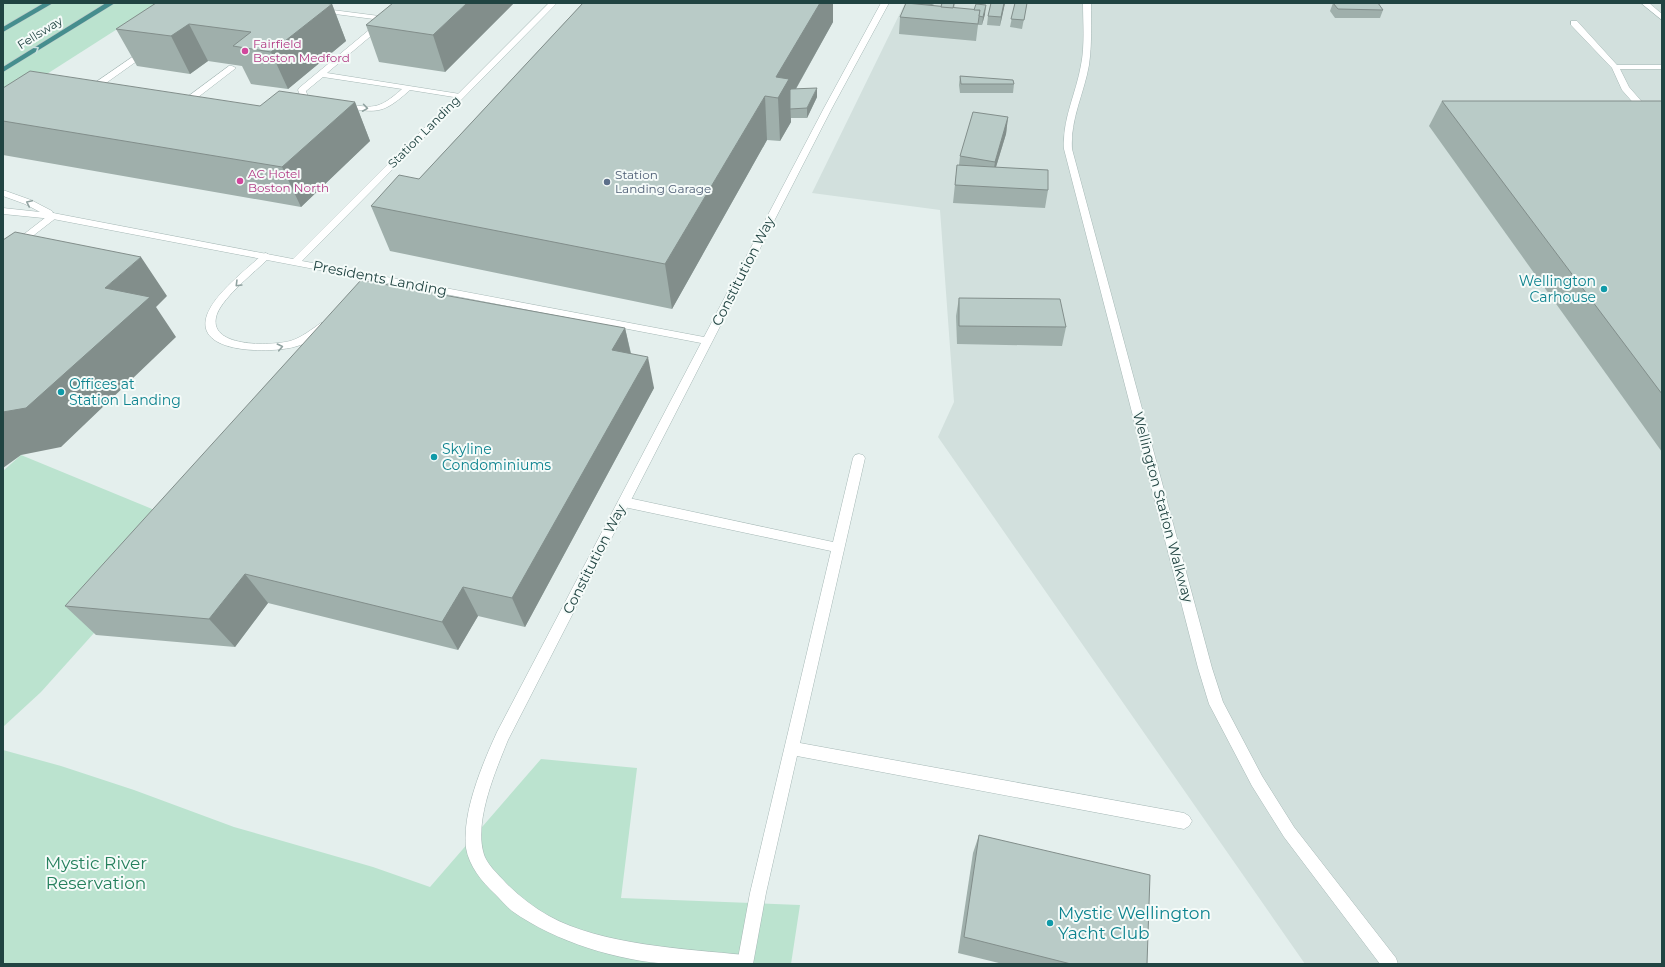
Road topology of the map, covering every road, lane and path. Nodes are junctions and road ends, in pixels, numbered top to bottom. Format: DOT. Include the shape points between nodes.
graph roads {
  1 [pos="49,3"];
  2 [pos="111,3"];
  3 [pos="553,3"];
  4 [pos="885,3"];
  5 [pos="1087,3"];
  6 [pos="1645,3"];
  7 [pos="312,9"];
  8 [pos="1662,18"];
  9 [pos="1574,23"];
  10 [pos="3,30"];
  11 [pos="153,47"];
  12 [pos="1615,67"];
  13 [pos="1662,67"];
  14 [pos="232,68"];
  15 [pos="3,70"];
  16 [pos="321,74"];
  17 [pos="408,88"];
  18 [pos="460,96"];
  19 [pos="99,98"];
  20 [pos="176,110"];
  21 [pos="1654,121"];
  22 [pos="3,193"];
  23 [pos="3,211"];
  24 [pos="53,216"];
  25 [pos="3,251"];
  26 [pos="266,256"];
  27 [pos="295,262"];
  28 [pos="371,276"];
  29 [pos="361,287"];
  30 [pos="331,321"];
  31 [pos="707,341"];
  32 [pos="859,458"];
  33 [pos="624,502"];
  34 [pos="838,548"];
  35 [pos="792,748"];
  36 [pos="1184,821"];
  37 [pos="745,964"];
  38 [pos="1390,964"];
  1 -- 10 [label="highway, Fellsway"];
  15 -- 2 [label="highway, Fellsway, one-way"];
  3 -- 18 [label="street, Station Landing"];
  4 -- 31 [label="street, Constitution Way"];
  5 -- 38 [label="street, Wellington Station Walkway" via="1086,54 1068,128 1068,149 1216,704 1257,781 1289,832"];
  6 -- 8 [label="street"];
  7 -- 16 [label="street" via="387,19"];
  9 -- 12 [label="street"];
  11 -- 19 [label="street" via="83,95"];
  12 -- 13 [label="street"];
  12 -- 21 [label="street" via="1625,88"];
  14 -- 20 [label="street"];
  16 -- 17 [label="street"];
  16 -- 17 [label="street, one-way" via="302,90 305,99 372,110 390,104"];
  17 -- 18 [label="street"];
  18 -- 27 [label="street, Station Landing"];
  24 -- 22 [label="street, Presidents Landing, one-way" via="28,202"];
  23 -- 24 [label="street, Presidents Landing"];
  24 -- 25 [label="street"];
  24 -- 26 [label="street, Presidents Landing"];
  26 -- 27 [label="street, Presidents Landing"];
  26 -- 30 [label="street, one-way" via="220,303 212,316 211,326 216,336 238,346 254,349 273,348 294,344"];
  27 -- 28 [label="street, Presidents Landing"];
  28 -- 29 [label="street"];
  28 -- 31 [label="street, Presidents Landing"];
  31 -- 33 [label="street, Constitution Way"];
  32 -- 34 [label="street"];
  33 -- 34 [label="street"];
  33 -- 37 [label="street, Constitution Way" via="502,737 491,764 474,823 474,848 482,867 499,889 520,907 549,925 587,939 633,950"];
  34 -- 35 [label="street"];
  35 -- 36 [label="street"];
  35 -- 37 [label="street" via="758,892"];
}
